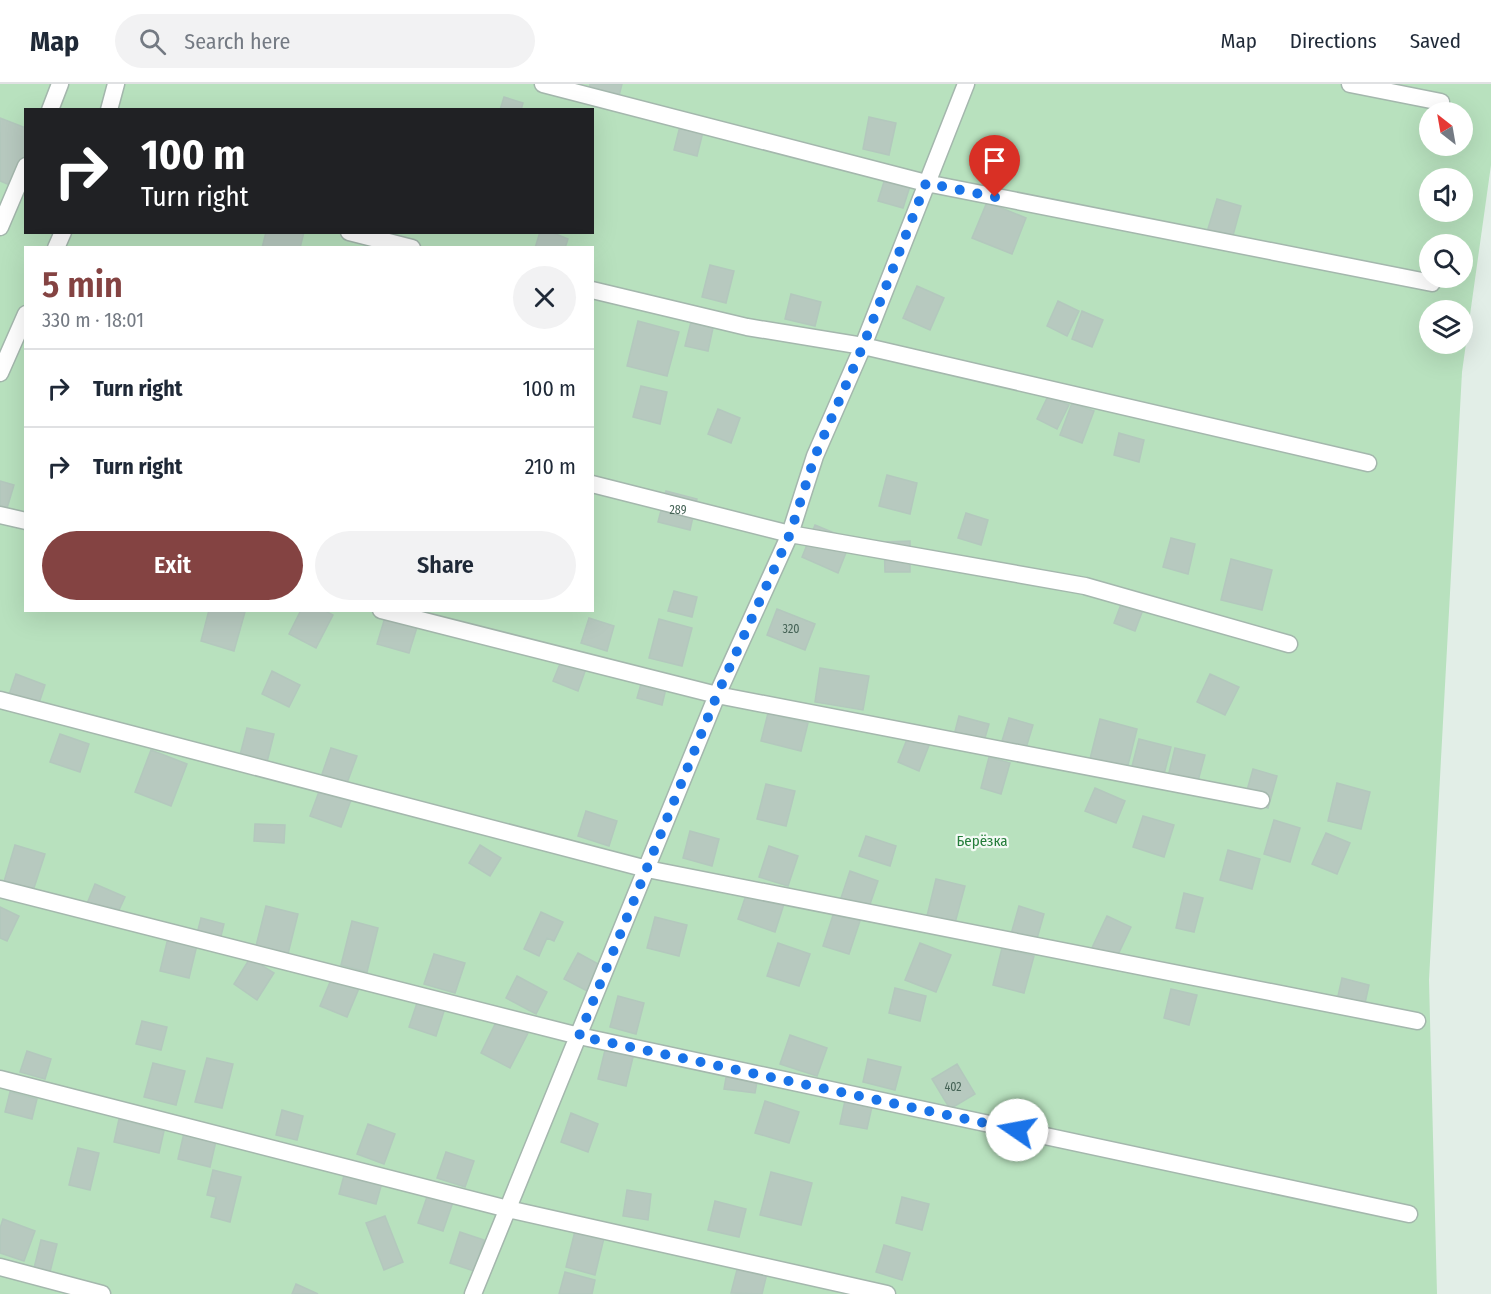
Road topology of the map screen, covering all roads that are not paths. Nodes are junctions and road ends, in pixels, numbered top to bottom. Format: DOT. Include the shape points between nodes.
graph roads {
  1 [pos="60,84"];
  2 [pos="116,84"];
  3 [pos="543,84"];
  4 [pos="966,84"];
  5 [pos="1350,84"];
  6 [pos="1441,102"];
  7 [pos="51,108"];
  8 [pos="110,108"];
  9 [pos="24,169"];
  10 [pos="926,183"];
  11 [pos="5,200"];
  12 [pos="0,227"];
  13 [pos="358,234"];
  14 [pos="404,246"];
  15 [pos="1419,281"];
  16 [pos="594,290"];
  17 [pos="24,322"];
  18 [pos="20,338"];
  19 [pos="863,346"];
  20 [pos="0,373"];
  21 [pos="1368,463"];
  22 [pos="594,485"];
  23 [pos="0,515"];
  24 [pos="24,521"];
  25 [pos="790,534"];
  26 [pos="389,612"];
  27 [pos="1289,644"];
  28 [pos="717,695"];
  29 [pos="0,700"];
  30 [pos="1261,800"];
  31 [pos="647,869"];
  32 [pos="0,889"];
  33 [pos="1417,1021"];
  34 [pos="579,1036"];
  35 [pos="0,1079"];
  36 [pos="508,1209"];
  37 [pos="1409,1214"];
  38 [pos="0,1267"];
  39 [pos="102,1294"];
  40 [pos="474,1294"];
  41 [pos="887,1294"];
  1 -- 7 [label="lane"];
  2 -- 8 [label="lane"];
  3 -- 10 [label="lane"];
  4 -- 10 [label="lane"];
  5 -- 6 [label="lane"];
  9 -- 11 [label="lane"];
  10 -- 15 [label="lane"];
  10 -- 19 [label="lane"];
  11 -- 12 [label="lane"];
  13 -- 14 [label="lane"];
  16 -- 19 [label="lane" via="747,327"];
  17 -- 18 [label="lane"];
  18 -- 20 [label="lane"];
  19 -- 21 [label="lane"];
  19 -- 25 [label="lane" via="815,456"];
  22 -- 25 [label="lane"];
  23 -- 24 [label="lane"];
  25 -- 27 [label="lane" via="1085,586"];
  25 -- 28 [label="lane"];
  26 -- 28 [label="lane"];
  28 -- 30 [label="lane"];
  28 -- 31 [label="lane"];
  29 -- 31 [label="lane"];
  31 -- 33 [label="lane"];
  31 -- 34 [label="lane"];
  32 -- 34 [label="lane"];
  34 -- 36 [label="lane"];
  34 -- 37 [label="lane"];
  35 -- 36 [label="lane"];
  36 -- 40 [label="lane"];
  36 -- 41 [label="lane"];
  38 -- 39 [label="lane"];
}
